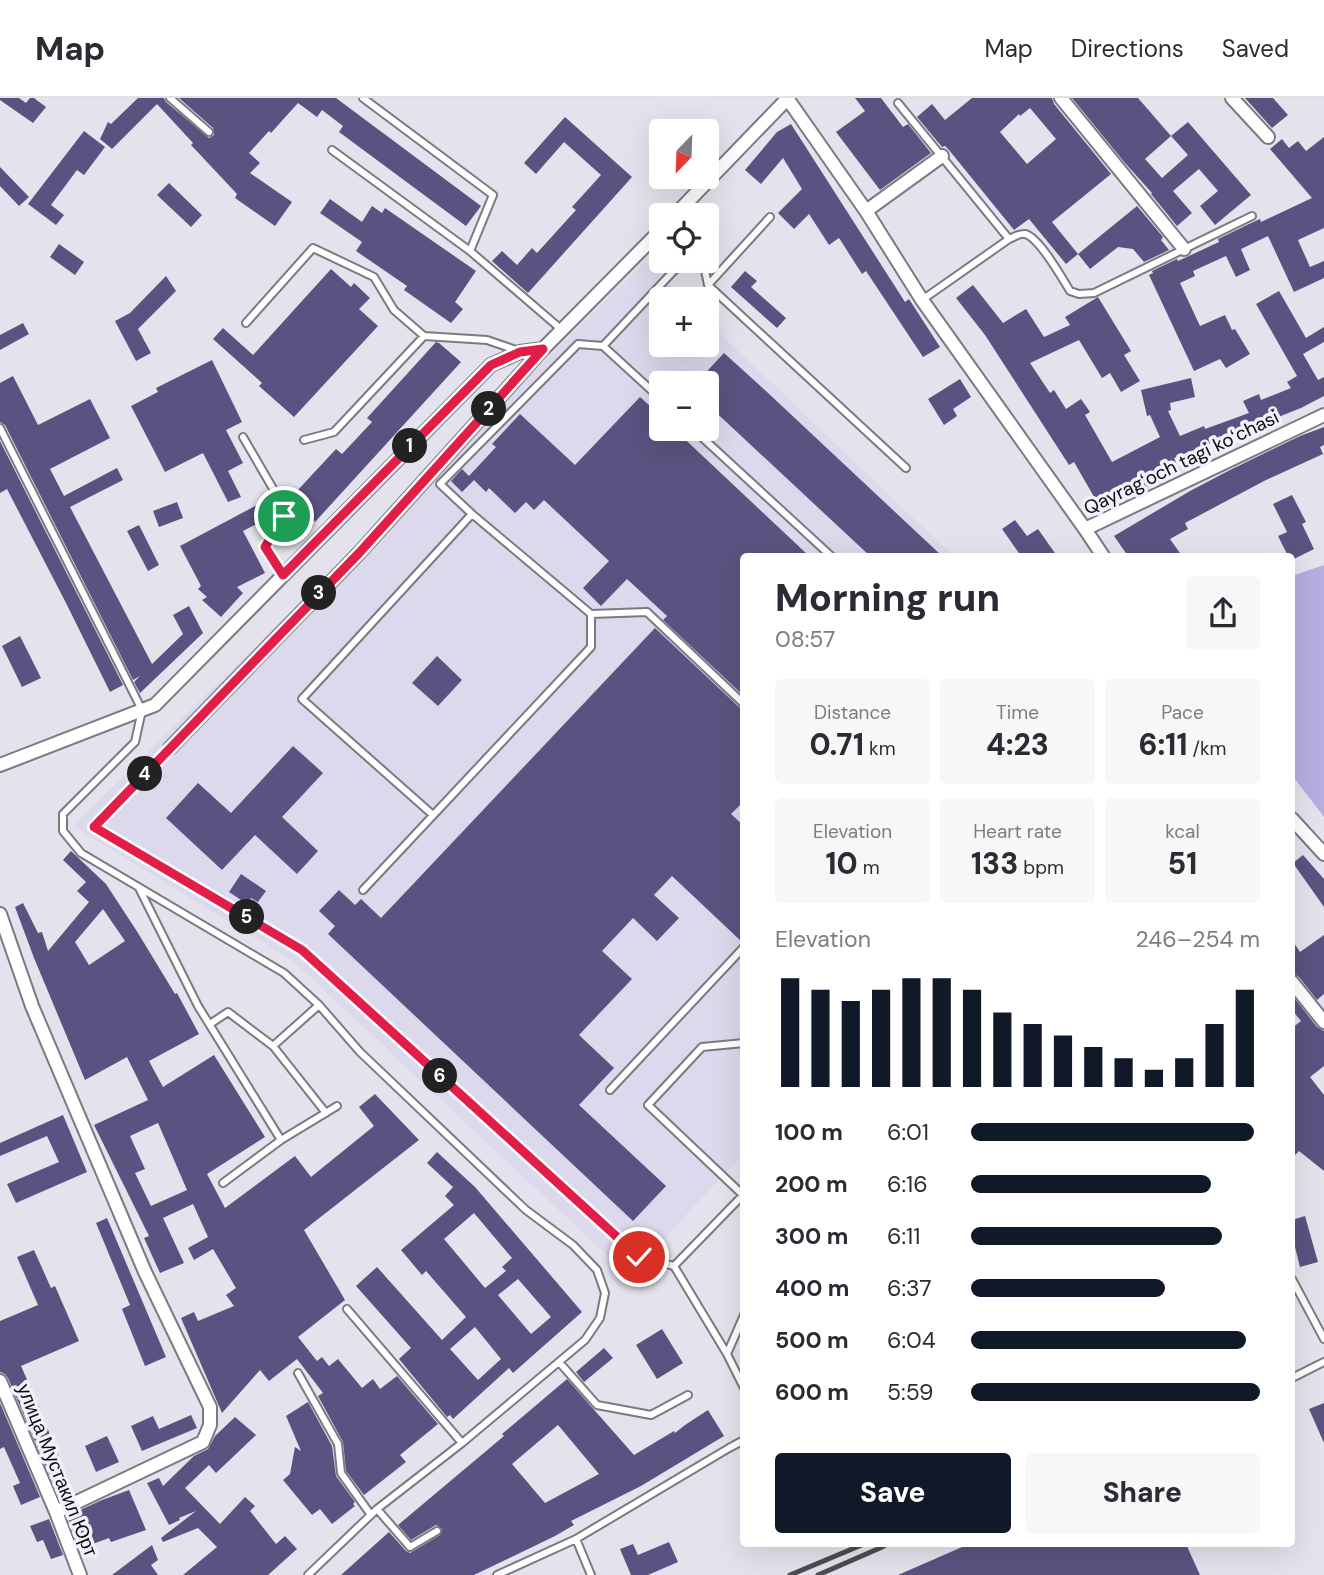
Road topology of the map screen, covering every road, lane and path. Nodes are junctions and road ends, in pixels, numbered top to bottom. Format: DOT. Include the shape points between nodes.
graph roads {
  1 [pos="170,98"];
  2 [pos="363,98"];
  3 [pos="788,98"];
  4 [pos="1061,98"];
  5 [pos="1232,98"];
  6 [pos="898,103"];
  7 [pos="209,132"];
  8 [pos="1268,137"];
  9 [pos="332,150"];
  10 [pos="942,156"];
  11 [pos="687,203"];
  12 [pos="866,211"];
  13 [pos="770,216"];
  14 [pos="1252,216"];
  15 [pos="1009,239"];
  16 [pos="649,242"];
  17 [pos="1184,249"];
  18 [pos="470,251"];
  19 [pos="672,273"];
  20 [pos="706,273"];
  21 [pos="708,285"];
  22 [pos="922,300"];
  23 [pos="246,323"];
  24 [pos="562,331"];
  25 [pos="424,335"];
  26 [pos="603,346"];
  27 [pos="543,349"];
  28 [pos="520,352"];
  29 [pos="649,388"];
  30 [pos="1324,415"];
  31 [pos="0,428"];
  32 [pos="243,437"];
  33 [pos="304,440"];
  34 [pos="706,441"];
  35 [pos="906,468"];
  36 [pos="472,514"];
  37 [pos="1084,529"];
  38 [pos="828,553"];
  39 [pos="1101,553"];
  40 [pos="283,575"];
  41 [pos="591,614"];
  42 [pos="740,700"];
  43 [pos="142,710"];
  44 [pos="170,748"];
  45 [pos="0,765"];
  46 [pos="433,815"];
  47 [pos="1295,822"];
  48 [pos="1324,854"];
  49 [pos="139,888"];
  50 [pos="363,890"];
  51 [pos="0,914"];
  52 [pos="740,951"];
  53 [pos="1295,986"];
  54 [pos="319,1005"];
  55 [pos="1324,1022"];
  56 [pos="210,1024"];
  57 [pos="740,1043"];
  58 [pos="273,1046"];
  59 [pos="610,1090"];
  60 [pos="338,1106"];
  61 [pos="326,1112"];
  62 [pos="281,1140"];
  63 [pos="223,1183"];
  64 [pos="740,1192"];
  65 [pos="740,1198"];
  66 [pos="674,1266"];
  67 [pos="1295,1285"];
  68 [pos="347,1309"];
  69 [pos="740,1324"];
  70 [pos="1324,1339"];
  71 [pos="727,1354"];
  72 [pos="559,1362"];
  73 [pos="1324,1362"];
  74 [pos="298,1373"];
  75 [pos="1295,1376"];
  76 [pos="740,1380"];
  77 [pos="0,1381"];
  78 [pos="688,1395"];
  79 [pos="740,1442"];
  80 [pos="461,1443"];
  81 [pos="377,1509"];
  82 [pos="56,1512"];
  83 [pos="371,1515"];
  84 [pos="437,1531"];
  85 [pos="576,1539"];
  86 [pos="80,1575"];
  87 [pos="308,1575"];
  88 [pos="498,1575"];
  89 [pos="591,1575"];
  1 -- 7 [label="lane"];
  2 -- 18 [label="lane" via="493,195"];
  3 -- 11 [label="street"];
  3 -- 12 [label="street"];
  4 -- 17 [label="street"];
  5 -- 8 [label="street"];
  6 -- 10 [label="lane"];
  9 -- 18 [label="lane"];
  10 -- 12 [label="street"];
  10 -- 15 [label="lane"];
  12 -- 22 [label="street"];
  13 -- 21 [label="lane"];
  14 -- 17 [label="lane"];
  15 -- 17 [label="lane" via="1026,234 1036,241 1070,290 1079,294 1094,293"];
  15 -- 22 [label="lane"];
  16 -- 24 [label="street"];
  18 -- 24 [label="lane"];
  19 -- 26 [label="lane"];
  20 -- 21 [label="lane"];
  21 -- 35 [label="lane"];
  22 -- 37 [label="street"];
  23 -- 25 [label="lane" via="313,247 374,277 394,310"];
  24 -- 27 [label="street"];
  25 -- 28 [label="lane" via="487,340"];
  25 -- 33 [label="lane" via="334,432"];
  26 -- 29 [label="lane"];
  26 -- 36 [label="lane" via="578,344 440,484"];
  27 -- 28 [label="street"];
  27 -- 44 [label="street" via="360,552"];
  28 -- 40 [label="street" via="491,365"];
  30 -- 37 [label="street, Qayragʻoch tagi koʻchasi"];
  31 -- 43 [label="lane"];
  32 -- 40 [label="lane" via="284,516 265,547"];
  34 -- 38 [label="lane"];
  36 -- 41 [label="lane"];
  36 -- 46 [label="lane" via="302,699"];
  37 -- 39 [label="street, Qayragʻoch tagi koʻchasi"];
  40 -- 43 [label="street" via="155,705"];
  41 -- 42 [label="lane" via="647,612"];
  41 -- 46 [label="lane" via="591,647"];
  43 -- 45 [label="street"];
  43 -- 49 [label="lane" via="135,742 63,814 63,831 81,853"];
  44 -- 66 [label="lane" via="94,827 302,950 639,1257"];
  46 -- 50 [label="lane"];
  47 -- 48 [label="street"];
  49 -- 54 [label="lane" via="284,973"];
  49 -- 56 [label="lane"];
  51 -- 82 [label="street" via="32,1006 139,1259 210,1407 202,1441"];
  52 -- 59 [label="lane"];
  53 -- 55 [label="street"];
  54 -- 58 [label="lane"];
  54 -- 72 [label="lane" via="369,1062 526,1210 573,1245 597,1270 605,1293 600,1318 585,1340"];
  56 -- 58 [label="lane" via="228,1012"];
  56 -- 62 [label="lane"];
  57 -- 64 [label="lane" via="702,1047 648,1105"];
  58 -- 61 [label="lane"];
  60 -- 61 [label="lane"];
  61 -- 62 [label="lane"];
  62 -- 63 [label="lane"];
  65 -- 66 [label="lane"];
  66 -- 71 [label="lane"];
  67 -- 70 [label="lane"];
  68 -- 80 [label="lane"];
  69 -- 71 [label="lane"];
  71 -- 76 [label="lane"];
  72 -- 78 [label="lane" via="597,1405 651,1415"];
  72 -- 80 [label="lane"];
  73 -- 75 [label="lane"];
  74 -- 83 [label="lane" via="338,1444 341,1473"];
  77 -- 82 [label="street, улица Мустакил Юрт"];
  79 -- 85 [label="lane"];
  80 -- 81 [label="lane"];
  81 -- 83 [label="lane"];
  81 -- 84 [label="lane" via="410,1547"];
  82 -- 86 [label="street, улица Мустакил Юрт"];
  83 -- 87 [label="lane"];
  85 -- 88 [label="lane"];
  85 -- 89 [label="lane"];
}
